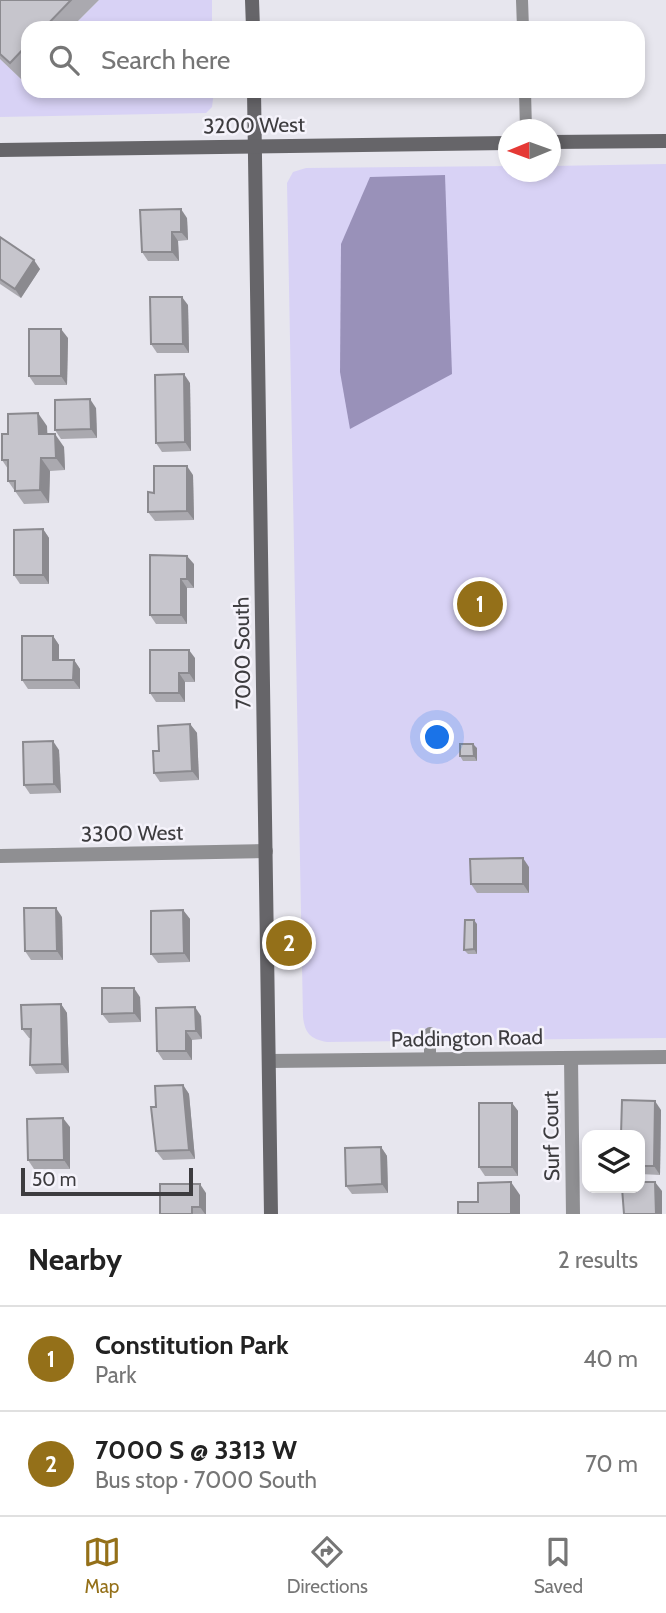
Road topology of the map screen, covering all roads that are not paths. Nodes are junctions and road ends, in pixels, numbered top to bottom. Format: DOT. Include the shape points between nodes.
graph roads {
  1 [pos="252,0"];
  2 [pos="522,0"];
  3 [pos="253,21"];
  4 [pos="523,21"];
  5 [pos="254,98"];
  6 [pos="525,98"];
  7 [pos="526,119"];
  8 [pos="666,141"];
  9 [pos="561,142"];
  10 [pos="498,143"];
  11 [pos="255,145"];
  12 [pos="0,150"];
  13 [pos="266,851"];
  14 [pos="0,856"];
  15 [pos="430,1033"];
  16 [pos="666,1057"];
  17 [pos="571,1058"];
  18 [pos="430,1060"];
  19 [pos="269,1061"];
  20 [pos="271,1214"];
  21 [pos="573,1214"];
  1 -- 3 [label="main road"];
  2 -- 4 [label="lane"];
  5 -- 11 [label="main road, 7000 South"];
  6 -- 7 [label="lane"];
  8 -- 9 [label="main road"];
  10 -- 11 [label="main road, 3200 West"];
  11 -- 12 [label="main road, 3200 West"];
  11 -- 13 [label="main road, 7000 South"];
  13 -- 14 [label="street, 3300 West"];
  13 -- 19 [label="main road, 7000 South"];
  15 -- 18 [label="lane"];
  16 -- 17 [label="street, Paddington Road"];
  17 -- 18 [label="street, Paddington Road"];
  17 -- 21 [label="street, Surf Court"];
  18 -- 19 [label="street, Paddington Road"];
  19 -- 20 [label="main road, 7000 South"];
}
